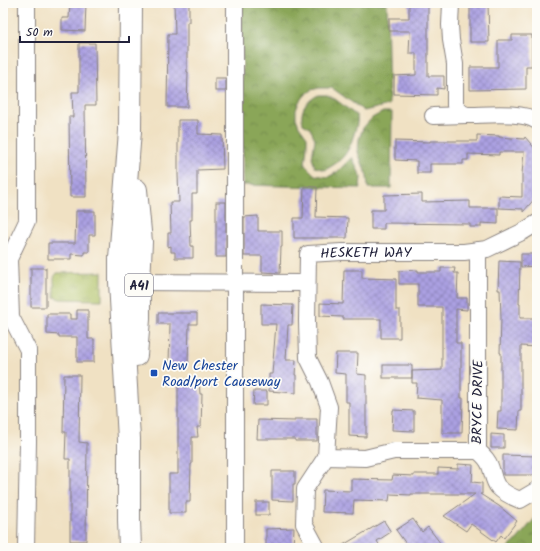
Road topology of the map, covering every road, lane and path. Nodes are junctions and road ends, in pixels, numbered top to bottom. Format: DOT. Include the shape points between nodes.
graph roads {
  1 [pos="27,3"];
  2 [pos="131,3"];
  3 [pos="235,3"];
  4 [pos="451,3"];
  5 [pos="467,115"];
  6 [pos="433,116"];
  7 [pos="537,121"];
  8 [pos="537,223"];
  9 [pos="478,250"];
  10 [pos="130,282"];
  11 [pos="235,283"];
  12 [pos="307,283"];
  13 [pos="478,451"];
  14 [pos="326,457"];
  15 [pos="537,490"];
  16 [pos="26,548"];
  17 [pos="130,548"];
  18 [pos="235,548"];
  19 [pos="317,548"];
  1 -- 16 [label="street" via="27,221 9,259 10,317 28,350"];
  2 -- 10 [label="highway, A41" via="130,131 141,242"];
  3 -- 11 [label="street"];
  4 -- 5 [label="street" via="455,106"];
  5 -- 6 [label="street"];
  5 -- 7 [label="street" via="514,115"];
  8 -- 9 [label="street, HESKETH WAY" via="487,249"];
  9 -- 12 [label="street, HESKETH WAY" via="308,254"];
  9 -- 13 [label="street, BRYCE DRIVE"];
  10 -- 11 [label="street"];
  10 -- 17 [label="highway, A41" via="139,319 129,439"];
  11 -- 12 [label="street"];
  11 -- 18 [label="street"];
  12 -- 14 [label="street" via="308,358 329,407"];
  13 -- 14 [label="street, BRYCE DRIVE" via="394,451 365,458"];
  13 -- 15 [label="street" via="490,466 497,486 509,495 520,500"];
  14 -- 19 [label="street" via="305,489 304,524"];
}
